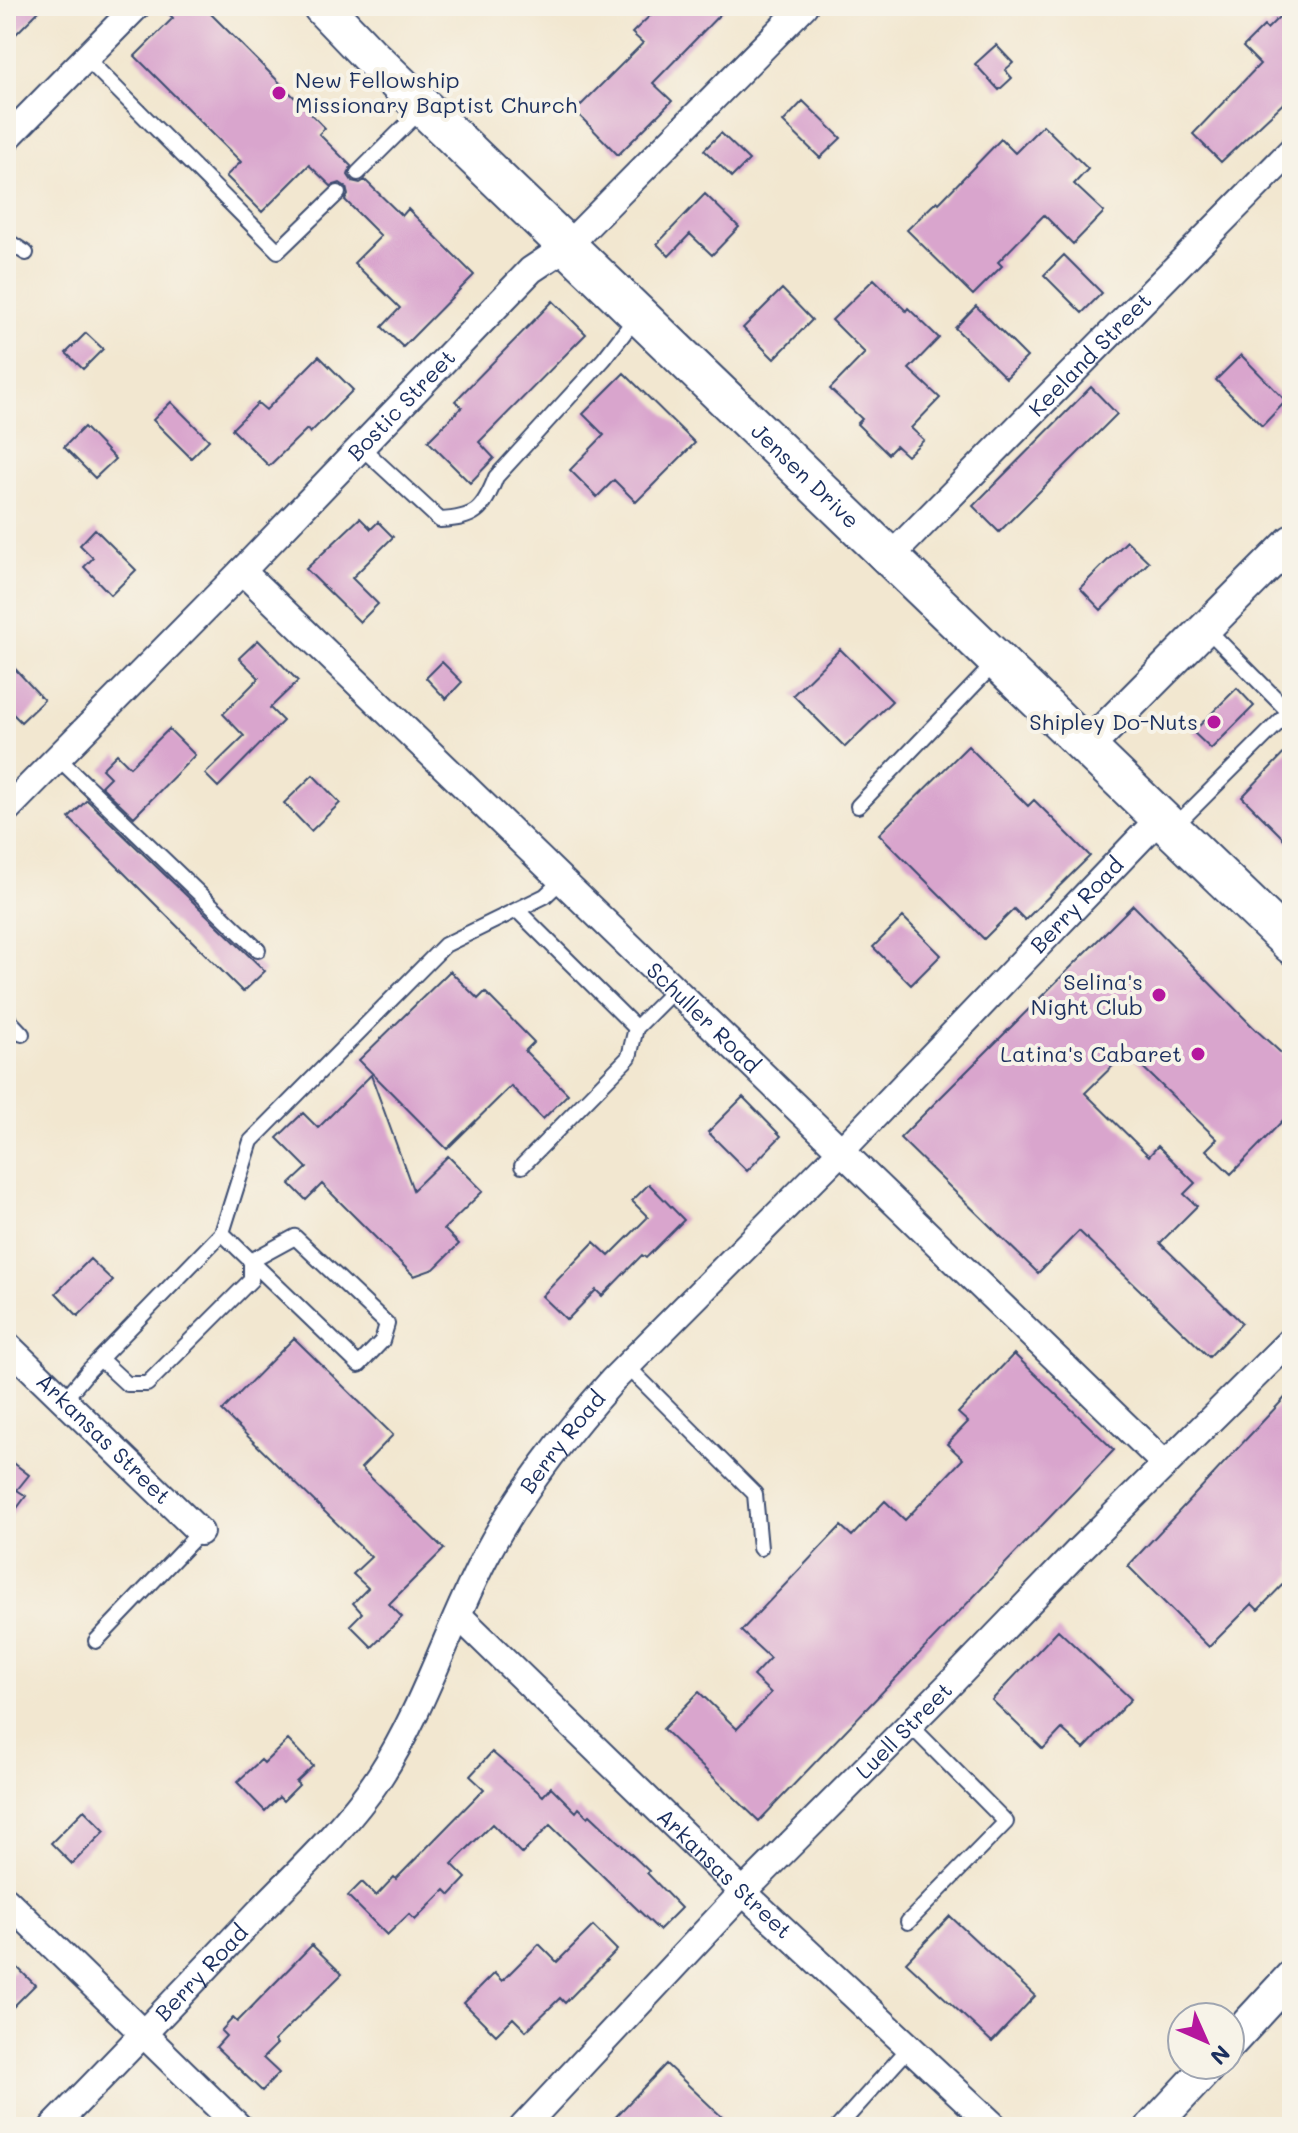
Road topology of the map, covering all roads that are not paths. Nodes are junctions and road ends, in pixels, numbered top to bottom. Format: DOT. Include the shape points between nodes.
graph roads {
  1 [pos="137,6"];
  2 [pos="322,6"];
  3 [pos="804,6"];
  4 [pos="86,58"];
  5 [pos="423,108"];
  6 [pos="6,139"];
  7 [pos="1292,150"];
  8 [pos="358,173"];
  9 [pos="338,193"];
  10 [pos="6,240"];
  11 [pos="567,246"];
  12 [pos="26,253"];
  13 [pos="638,315"];
  14 [pos="361,447"];
  15 [pos="1292,541"];
  16 [pos="889,558"];
  17 [pos="242,571"];
  18 [pos="1206,627"];
  19 [pos="997,661"];
  20 [pos="1086,748"];
  21 [pos="57,757"];
  22 [pos="858,806"];
  23 [pos="6,810"];
  24 [pos="1165,824"];
  25 [pos="562,880"];
  26 [pos="517,910"];
  27 [pos="1289,935"];
  28 [pos="258,950"];
  29 [pos="675,989"];
  30 [pos="6,1017"];
  31 [pos="636,1028"];
  32 [pos="22,1034"];
  33 [pos="841,1151"];
  34 [pos="522,1166"];
  35 [pos="222,1233"];
  36 [pos="251,1261"];
  37 [pos="1292,1339"];
  38 [pos="6,1344"];
  39 [pos="100,1359"];
  40 [pos="627,1366"];
  41 [pos="64,1400"];
  42 [pos="1165,1464"];
  43 [pos="200,1532"];
  44 [pos="760,1548"];
  45 [pos="459,1616"];
  46 [pos="96,1641"];
  47 [pos="910,1725"];
  48 [pos="743,1892"];
  49 [pos="6,1900"];
  50 [pos="908,1922"];
  51 [pos="1292,1976"];
  52 [pos="1246,2026"];
  53 [pos="143,2035"];
  54 [pos="910,2047"];
  55 [pos="1195,2081"];
  56 [pos="53,2127"];
  57 [pos="239,2127"];
  58 [pos="523,2127"];
  59 [pos="838,2127"];
  60 [pos="995,2127"];
  61 [pos="1152,2127"];
  1 -- 4 [label="street"];
  2 -- 5 [label="main road, Jensen Drive"];
  3 -- 11 [label="street, Bostic Street"];
  4 -- 6 [label="street"];
  4 -- 9 [label="lane" via="278,251"];
  5 -- 8 [label="lane"];
  5 -- 11 [label="main road, Jensen Drive"];
  7 -- 16 [label="street, Keeland Street"];
  10 -- 12 [label="lane"];
  11 -- 13 [label="main road, Jensen Drive"];
  11 -- 14 [label="street, Bostic Street" via="531,270"];
  13 -- 14 [label="lane" via="496,477 478,510 465,518 440,520"];
  13 -- 16 [label="main road, Jensen Drive"];
  14 -- 17 [label="street, Bostic Street"];
  15 -- 18 [label="street"];
  16 -- 19 [label="main road, Jensen Drive"];
  17 -- 21 [label="street, Bostic Street"];
  17 -- 25 [label="street, Schuller Road"];
  18 -- 20 [label="street"];
  18 -- 24 [label="lane" via="1289,712"];
  19 -- 20 [label="main road, Jensen Drive"];
  19 -- 22 [label="lane"];
  20 -- 24 [label="main road, Jensen Drive"];
  21 -- 23 [label="street, Bostic Street"];
  21 -- 28 [label="lane"];
  24 -- 27 [label="main road, Jensen Drive"];
  24 -- 33 [label="street, Berry Road"];
  25 -- 26 [label="lane"];
  25 -- 29 [label="street, Schuller Road"];
  26 -- 31 [label="lane"];
  26 -- 35 [label="lane" via="445,945 251,1141"];
  29 -- 31 [label="lane"];
  29 -- 33 [label="street, Schuller Road"];
  30 -- 32 [label="lane"];
  31 -- 34 [label="lane" via="629,1057"];
  33 -- 40 [label="street, Berry Road"];
  33 -- 42 [label="street, Schuller Road"];
  35 -- 36 [label="lane"];
  35 -- 39 [label="lane"];
  36 -- 36 [label="lane" via="295,1237 387,1324 382,1341 359,1365"];
  36 -- 39 [label="lane" via="251,1280 147,1384 127,1384"];
  37 -- 42 [label="street, Luell Street"];
  38 -- 41 [label="street, Arkansas Street"];
  39 -- 41 [label="lane"];
  40 -- 44 [label="lane" via="755,1494"];
  40 -- 45 [label="street, Berry Road" via="514,1505"];
  41 -- 43 [label="street, Arkansas Street"];
  42 -- 47 [label="street, Luell Street"];
  43 -- 46 [label="lane"];
  45 -- 48 [label="street, Arkansas Street"];
  45 -- 53 [label="street, Berry Road" via="372,1786"];
  47 -- 48 [label="street, Luell Street"];
  47 -- 50 [label="lane" via="1006,1822"];
  48 -- 54 [label="street, Arkansas Street"];
  48 -- 58 [label="street, Luell Street"];
  49 -- 53 [label="street"];
  51 -- 52 [label="street"];
  53 -- 56 [label="street, Berry Road"];
  53 -- 57 [label="street"];
  54 -- 59 [label="lane"];
  54 -- 60 [label="street, Arkansas Street"];
  55 -- 61 [label="street"];
}
